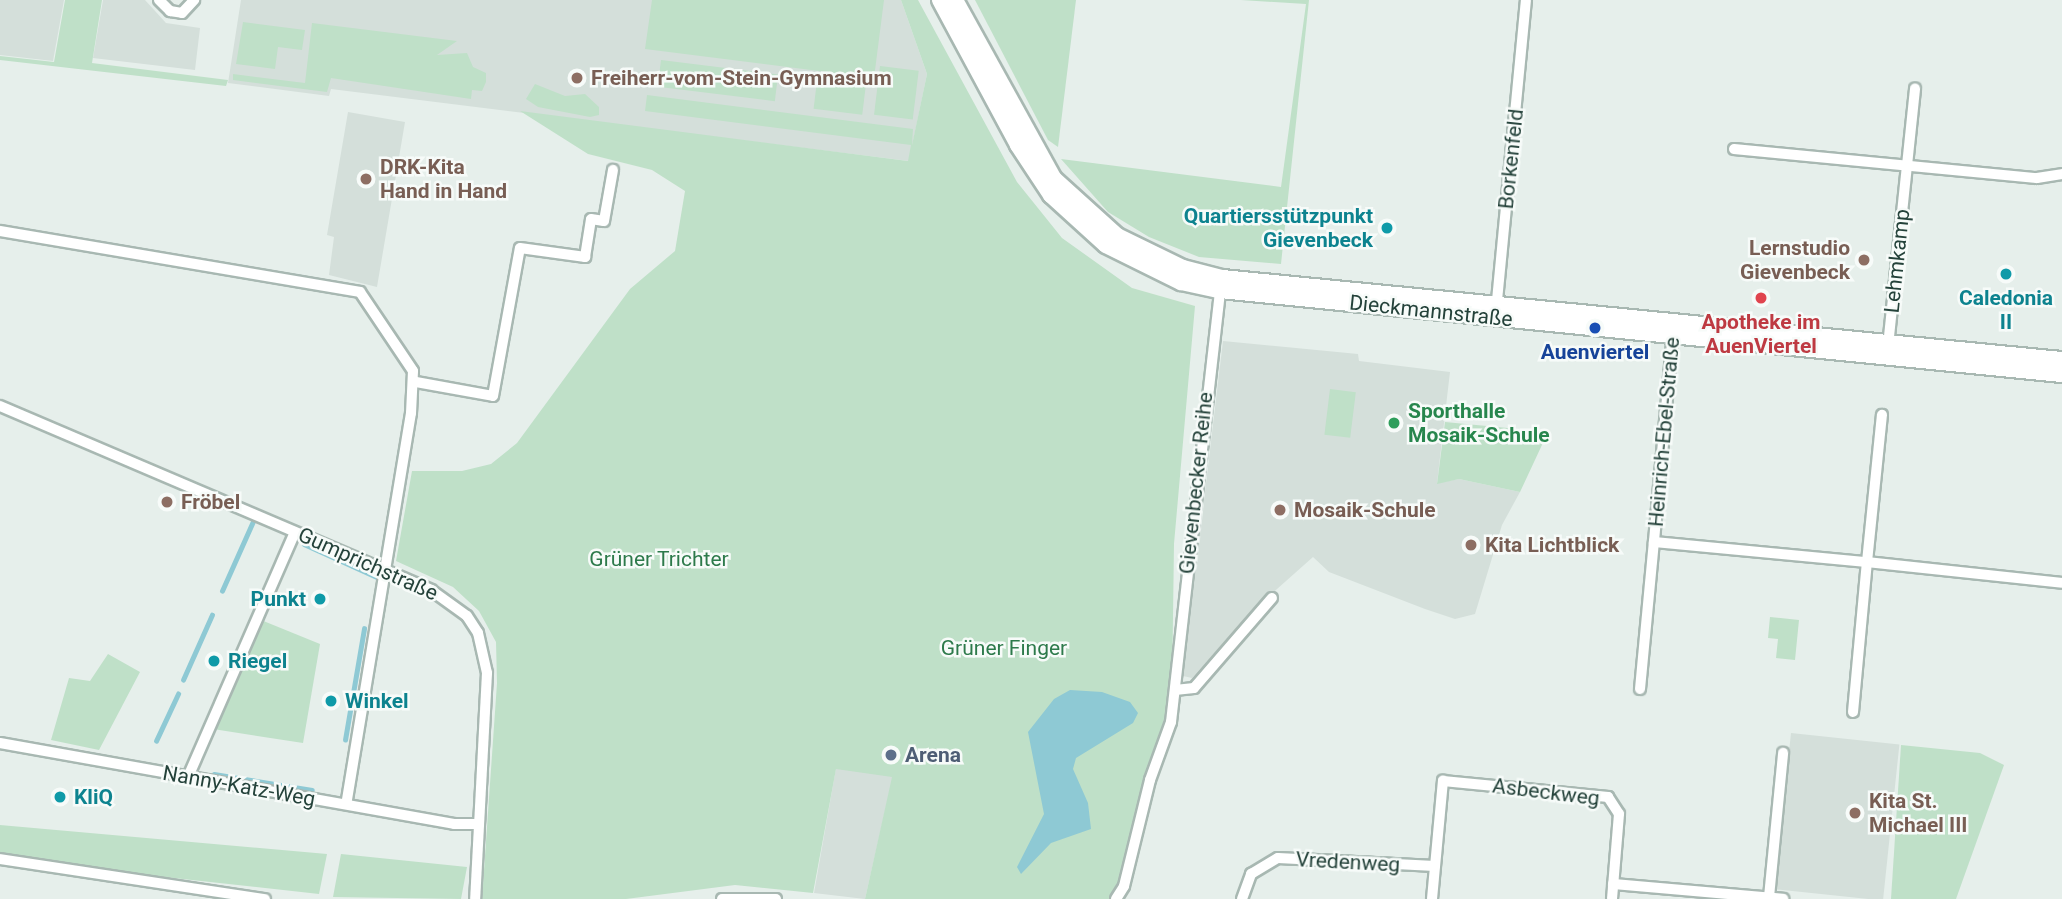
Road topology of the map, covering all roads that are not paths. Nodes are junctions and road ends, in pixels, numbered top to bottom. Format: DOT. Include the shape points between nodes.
graph roads {
  1 [pos="159,0"];
  2 [pos="194,0"];
  3 [pos="940,0"];
  4 [pos="955,0"];
  5 [pos="1526,0"];
  6 [pos="1915,88"];
  7 [pos="1734,149"];
  8 [pos="1906,166"];
  9 [pos="613,170"];
  10 [pos="2062,174"];
  11 [pos="0,231"];
  12 [pos="1221,284"];
  13 [pos="1496,312"];
  14 [pos="1673,329"];
  15 [pos="1888,349"];
  16 [pos="2062,360"];
  17 [pos="2062,374"];
  18 [pos="416,382"];
  19 [pos="0,407"];
  20 [pos="1881,415"];
  21 [pos="295,532"];
  22 [pos="1654,542"];
  23 [pos="1867,562"];
  24 [pos="387,571"];
  25 [pos="2062,583"];
  26 [pos="1272,598"];
  27 [pos="1640,689"];
  28 [pos="1175,690"];
  29 [pos="1853,712"];
  30 [pos="0,743"];
  31 [pos="1783,753"];
  32 [pos="188,778"];
  33 [pos="346,804"];
  34 [pos="479,824"];
  35 [pos="0,859"];
  36 [pos="1435,866"];
  37 [pos="1613,884"];
  38 [pos="1769,897"];
  39 [pos="265,899"];
  40 [pos="475,899"];
  41 [pos="722,899"];
  42 [pos="776,899"];
  43 [pos="1116,899"];
  44 [pos="1242,899"];
  45 [pos="1432,899"];
  46 [pos="1612,899"];
  47 [pos="1783,899"];
  1 -- 2 [label="street" via="170,11 182,13"];
  3 -- 12 [label="street, Dieckmannstraße" via="1026,160 1058,202 1126,258 1168,277"];
  4 -- 12 [label="street, Dieckmannstraße" via="1040,158 1073,200 1107,230 1153,257"];
  5 -- 13 [label="street, Borkenfeld"];
  6 -- 8 [label="street, Lehmkamp"];
  7 -- 8 [label="street"];
  8 -- 10 [label="street" via="2037,178"];
  8 -- 15 [label="street, Lehmkamp"];
  9 -- 18 [label="street" via="604,221 591,219 585,257 520,248 493,396"];
  11 -- 18 [label="street" via="360,292 414,371"];
  12 -- 13 [label="street, Dieckmannstraße"];
  12 -- 28 [label="street, Gievenbecker Reihe"];
  13 -- 14 [label="street, Dieckmannstraße"];
  14 -- 15 [label="street, Dieckmannstraße"];
  14 -- 22 [label="street, Heinrich-Ebel-Straße"];
  15 -- 16 [label="street, Dieckmannstraße"];
  15 -- 17 [label="street, Dieckmannstraße"];
  18 -- 24 [label="street"];
  19 -- 21 [label="street, Gumprichstraße"];
  20 -- 23 [label="street"];
  21 -- 24 [label="street, Gumprichstraße"];
  21 -- 32 [label="street"];
  22 -- 23 [label="street, Heinrich-Ebel-Straße"];
  22 -- 27 [label="street, Heinrich-Ebel-Straße"];
  23 -- 25 [label="street, Heinrich-Ebel-Straße"];
  23 -- 29 [label="street"];
  24 -- 33 [label="street"];
  24 -- 34 [label="street, Gumprichstraße" via="450,600 478,633 487,673"];
  26 -- 28 [label="street" via="1194,688"];
  28 -- 43 [label="street, Gievenbecker Reihe" via="1171,722 1150,780 1124,886"];
  30 -- 32 [label="street, Nanny-Katz-Weg"];
  31 -- 38 [label="street"];
  32 -- 33 [label="street, Nanny-Katz-Weg"];
  33 -- 34 [label="street, Nanny-Katz-Weg" via="454,824"];
  34 -- 40 [label="street, Gumprichstraße"];
  35 -- 39 [label="street"];
  36 -- 37 [label="street, Asbeckweg" via="1443,781 1463,782 1608,797 1619,814"];
  36 -- 44 [label="street, Vredenweg" via="1278,858 1251,874"];
  36 -- 45 [label="street"];
  37 -- 38 [label="street"];
  37 -- 46 [label="street, Asbeckweg"];
  38 -- 47 [label="street"];
  41 -- 42 [label="street"];
}
